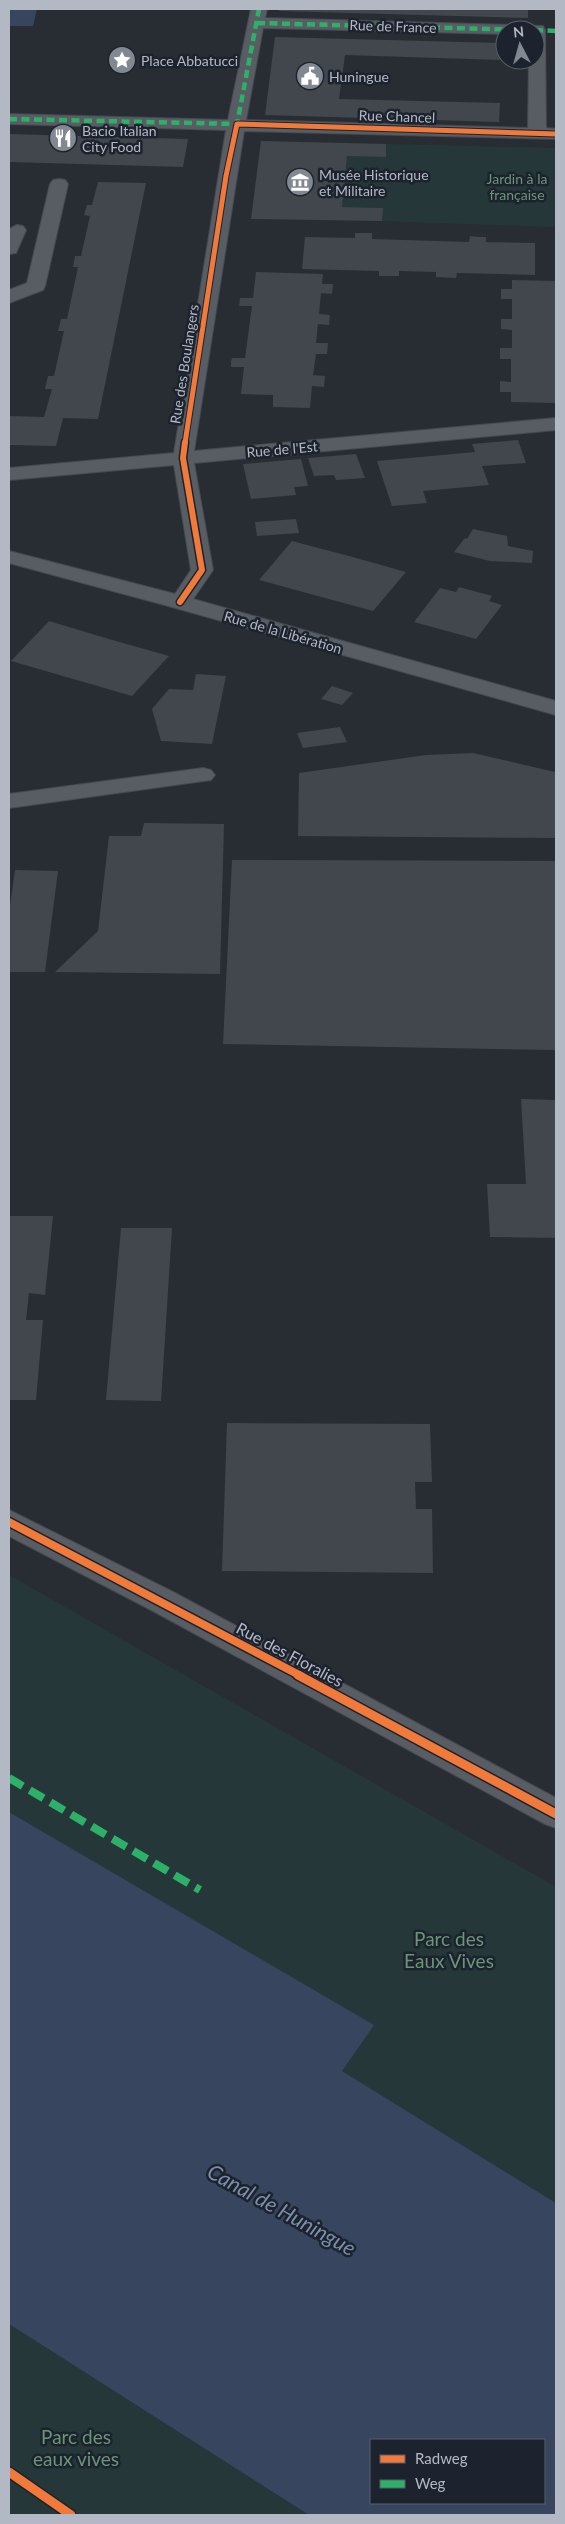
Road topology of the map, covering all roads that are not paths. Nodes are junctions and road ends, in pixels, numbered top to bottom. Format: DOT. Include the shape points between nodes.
graph roads {
  1 [pos="258,16"];
  2 [pos="495,28"];
  3 [pos="535,70"];
  4 [pos="9,119"];
  5 [pos="237,124"];
  6 [pos="537,133"];
  7 [pos="556,134"];
  8 [pos="59,184"];
  9 [pos="16,230"];
  10 [pos="9,249"];
  11 [pos="9,297"];
  12 [pos="556,424"];
  13 [pos="183,458"];
  14 [pos="9,474"];
  15 [pos="9,558"];
  16 [pos="180,602"];
  17 [pos="556,708"];
  18 [pos="203,775"];
  19 [pos="9,801"];
  20 [pos="9,1522"];
  21 [pos="556,1814"];
  1 -- 2 [label="street, Rue de France"];
  1 -- 5 [label="street"];
  3 -- 6 [label="street"];
  4 -- 5 [label="street"];
  5 -- 6 [label="street, Rue Chancel"];
  5 -- 13 [label="street, Rue des Boulangers" via="226,176"];
  6 -- 7 [label="street, Rue Chancel"];
  8 -- 11 [label="street" via="36,286"];
  9 -- 10 [label="street"];
  12 -- 13 [label="street, Rue de l'Est"];
  13 -- 14 [label="street, Rue de l'Est"];
  13 -- 16 [label="street, Rue des Boulangers" via="202,570"];
  15 -- 16 [label="street, Rue de la Libération"];
  16 -- 17 [label="street, Rue de la Libération"];
  18 -- 19 [label="street"];
  20 -- 21 [label="street, Rue des Floralies"];
}
